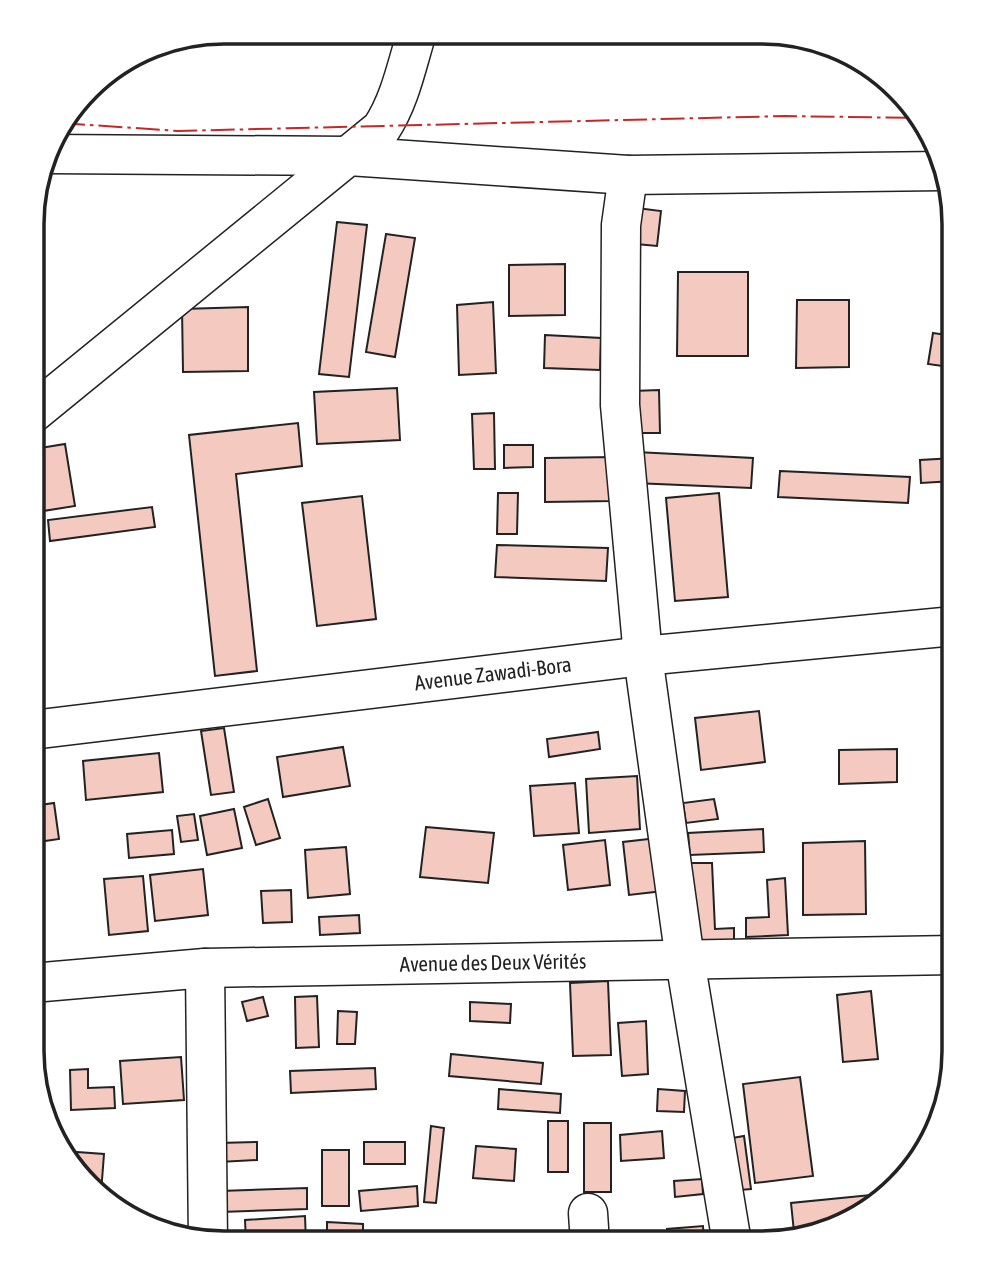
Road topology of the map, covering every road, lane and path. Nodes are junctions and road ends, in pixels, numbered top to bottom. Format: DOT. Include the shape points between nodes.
graph roads {
  1 [pos="414,44"];
  2 [pos="57,154"];
  3 [pos="349,156"];
  4 [pos="934,171"];
  5 [pos="628,174"];
  6 [pos="44,404"];
  7 [pos="942,627"];
  8 [pos="643,656"];
  9 [pos="44,729"];
  10 [pos="942,955"];
  11 [pos="685,960"];
  12 [pos="205,968"];
  13 [pos="44,982"];
  14 [pos="208,1230"];
  15 [pos="730,1231"];
  1 -- 3 [label="street" via="388,118"];
  2 -- 3 [label="street"];
  3 -- 5 [label="street"];
  3 -- 6 [label="street"];
  4 -- 5 [label="street"];
  5 -- 8 [label="street" via="621,225 620,405"];
  7 -- 8 [label="street, Avenue Zawadi-Bora"];
  8 -- 9 [label="street, Avenue Zawadi-Bora"];
  8 -- 11 [label="street"];
  10 -- 11 [label="street, Avenue des Deux Vérités"];
  11 -- 12 [label="street, Avenue des Deux Vérités"];
  11 -- 15 [label="street"];
  12 -- 13 [label="street, Avenue des Deux Vérités"];
  12 -- 14 [label="street"];
}
